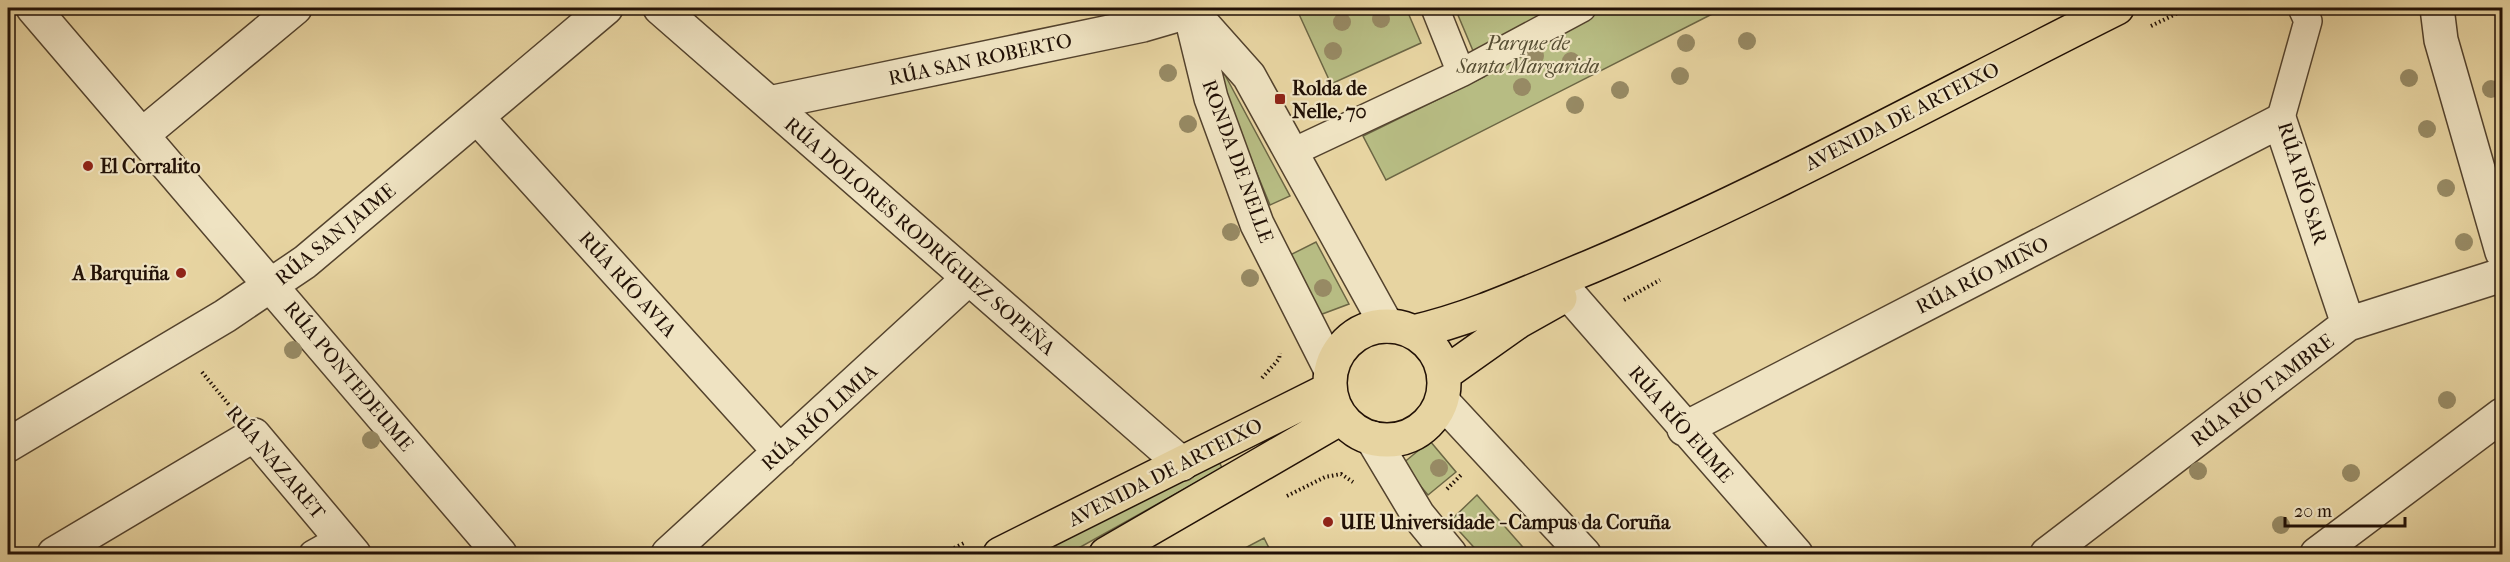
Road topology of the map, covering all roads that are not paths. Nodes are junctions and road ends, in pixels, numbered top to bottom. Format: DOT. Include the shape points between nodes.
graph roads {
  1 [pos="33,8"];
  2 [pos="296,8"];
  3 [pos="606,8"];
  4 [pos="660,8"];
  5 [pos="1435,8"];
  6 [pos="1582,8"];
  7 [pos="2117,8"];
  8 [pos="2301,8"];
  9 [pos="2438,8"];
  10 [pos="1190,9"];
  11 [pos="1461,73"];
  12 [pos="769,103"];
  13 [pos="477,117"];
  14 [pos="2280,121"];
  15 [pos="142,135"];
  16 [pos="1293,152"];
  17 [pos="1686,224"];
  18 [pos="2502,252"];
  19 [pos="2502,275"];
  20 [pos="969,278"];
  21 [pos="271,285"];
  22 [pos="1568,293"];
  23 [pos="2348,324"];
  24 [pos="1400,329"];
  25 [pos="1443,387"];
  26 [pos="1334,392"];
  27 [pos="2502,415"];
  28 [pos="1683,429"];
  29 [pos="1372,438"];
  30 [pos="8,445"];
  31 [pos="780,452"];
  32 [pos="1182,464"];
  33 [pos="986,546"];
  34 [pos="336,549"];
  35 [pos="54,555"];
  36 [pos="500,555"];
  37 [pos="668,555"];
  38 [pos="1106,555"];
  39 [pos="1450,555"];
  40 [pos="1584,555"];
  41 [pos="1796,555"];
  42 [pos="2046,555"];
  43 [pos="2317,555"];
  1 -- 15 [label="street, RÚA PONTEDEUME"];
  2 -- 15 [label="street"];
  3 -- 13 [label="street, RÚA SAN JAIME"];
  4 -- 12 [label="street, RÚA DOLORES RODRÍGUEZ SOPEÑA"];
  5 -- 11 [label="street"];
  6 -- 11 [label="street"];
  7 -- 17 [label="main road, AVENIDA DE ARTEIXO"];
  8 -- 14 [label="street, RÚA RÍO SAR" via="2308,21"];
  9 -- 18 [label="street" via="2441,40"];
  10 -- 12 [label="street, RÚA SAN ROBERTO" via="1143,25"];
  10 -- 16 [label="street, RONDA DE NELLE" via="1250,76"];
  10 -- 26 [label="street, RONDA DE NELLE" via="1211,98 1253,214"];
  11 -- 16 [label="street"];
  12 -- 20 [label="street, RÚA DOLORES RODRÍGUEZ SOPEÑA"];
  13 -- 21 [label="street, RÚA SAN JAIME" via="305,262"];
  13 -- 31 [label="street, RÚA RÍO AVIA"];
  14 -- 23 [label="street, RÚA RÍO SAR"];
  14 -- 28 [label="street, RÚA RÍO MIÑO"];
  15 -- 21 [label="street, RÚA PONTEDEUME"];
  16 -- 24 [label="street, RONDA DE NELLE"];
  17 -- 22 [label="main road, AVENIDA DE ARTEIXO"];
  17 -- 24 [label="main road, AVENIDA DE ARTEIXO" via="1497,306 1444,325"];
  19 -- 23 [label="street, RÚA RÍO TAMBRE"];
  20 -- 31 [label="street, RÚA RÍO LIMIA"];
  20 -- 32 [label="street, RÚA DOLORES RODRÍGUEZ SOPEÑA"];
  21 -- 30 [label="street, RÚA SAN JAIME"];
  21 -- 36 [label="street, RÚA PONTEDEUME"];
  22 -- 25 [label="main road, AVENIDA DE ARTEIXO" via="1519,321"];
  22 -- 28 [label="street, RÚA RÍO EUME"];
  23 -- 42 [label="street, RÚA RÍO TAMBRE"];
  24 -- 25 [label="main road" via="1427,343 1437,357"];
  24 -- 26 [label="main road" via="1369,329 1352,338 1339,352"];
  25 -- 29 [label="main road" via="1434,417 1422,429 1406,437"];
  25 -- 40 [label="street" via="1487,450"];
  26 -- 29 [label="main road" via="1355,430"];
  26 -- 32 [label="main road, AVENIDA DE ARTEIXO"];
  26 -- 38 [label="main road, AVENIDA DE ARTEIXO"];
  27 -- 43 [label="street"];
  28 -- 41 [label="street, RÚA RÍO EUME"];
  29 -- 39 [label="street" via="1418,515"];
  31 -- 37 [label="street, RÚA RÍO LIMIA"];
  32 -- 33 [label="main road, AVENIDA DE ARTEIXO"];
  34 -- 35 [label="street, RÚA NAZARET" via="254,435"];
}
